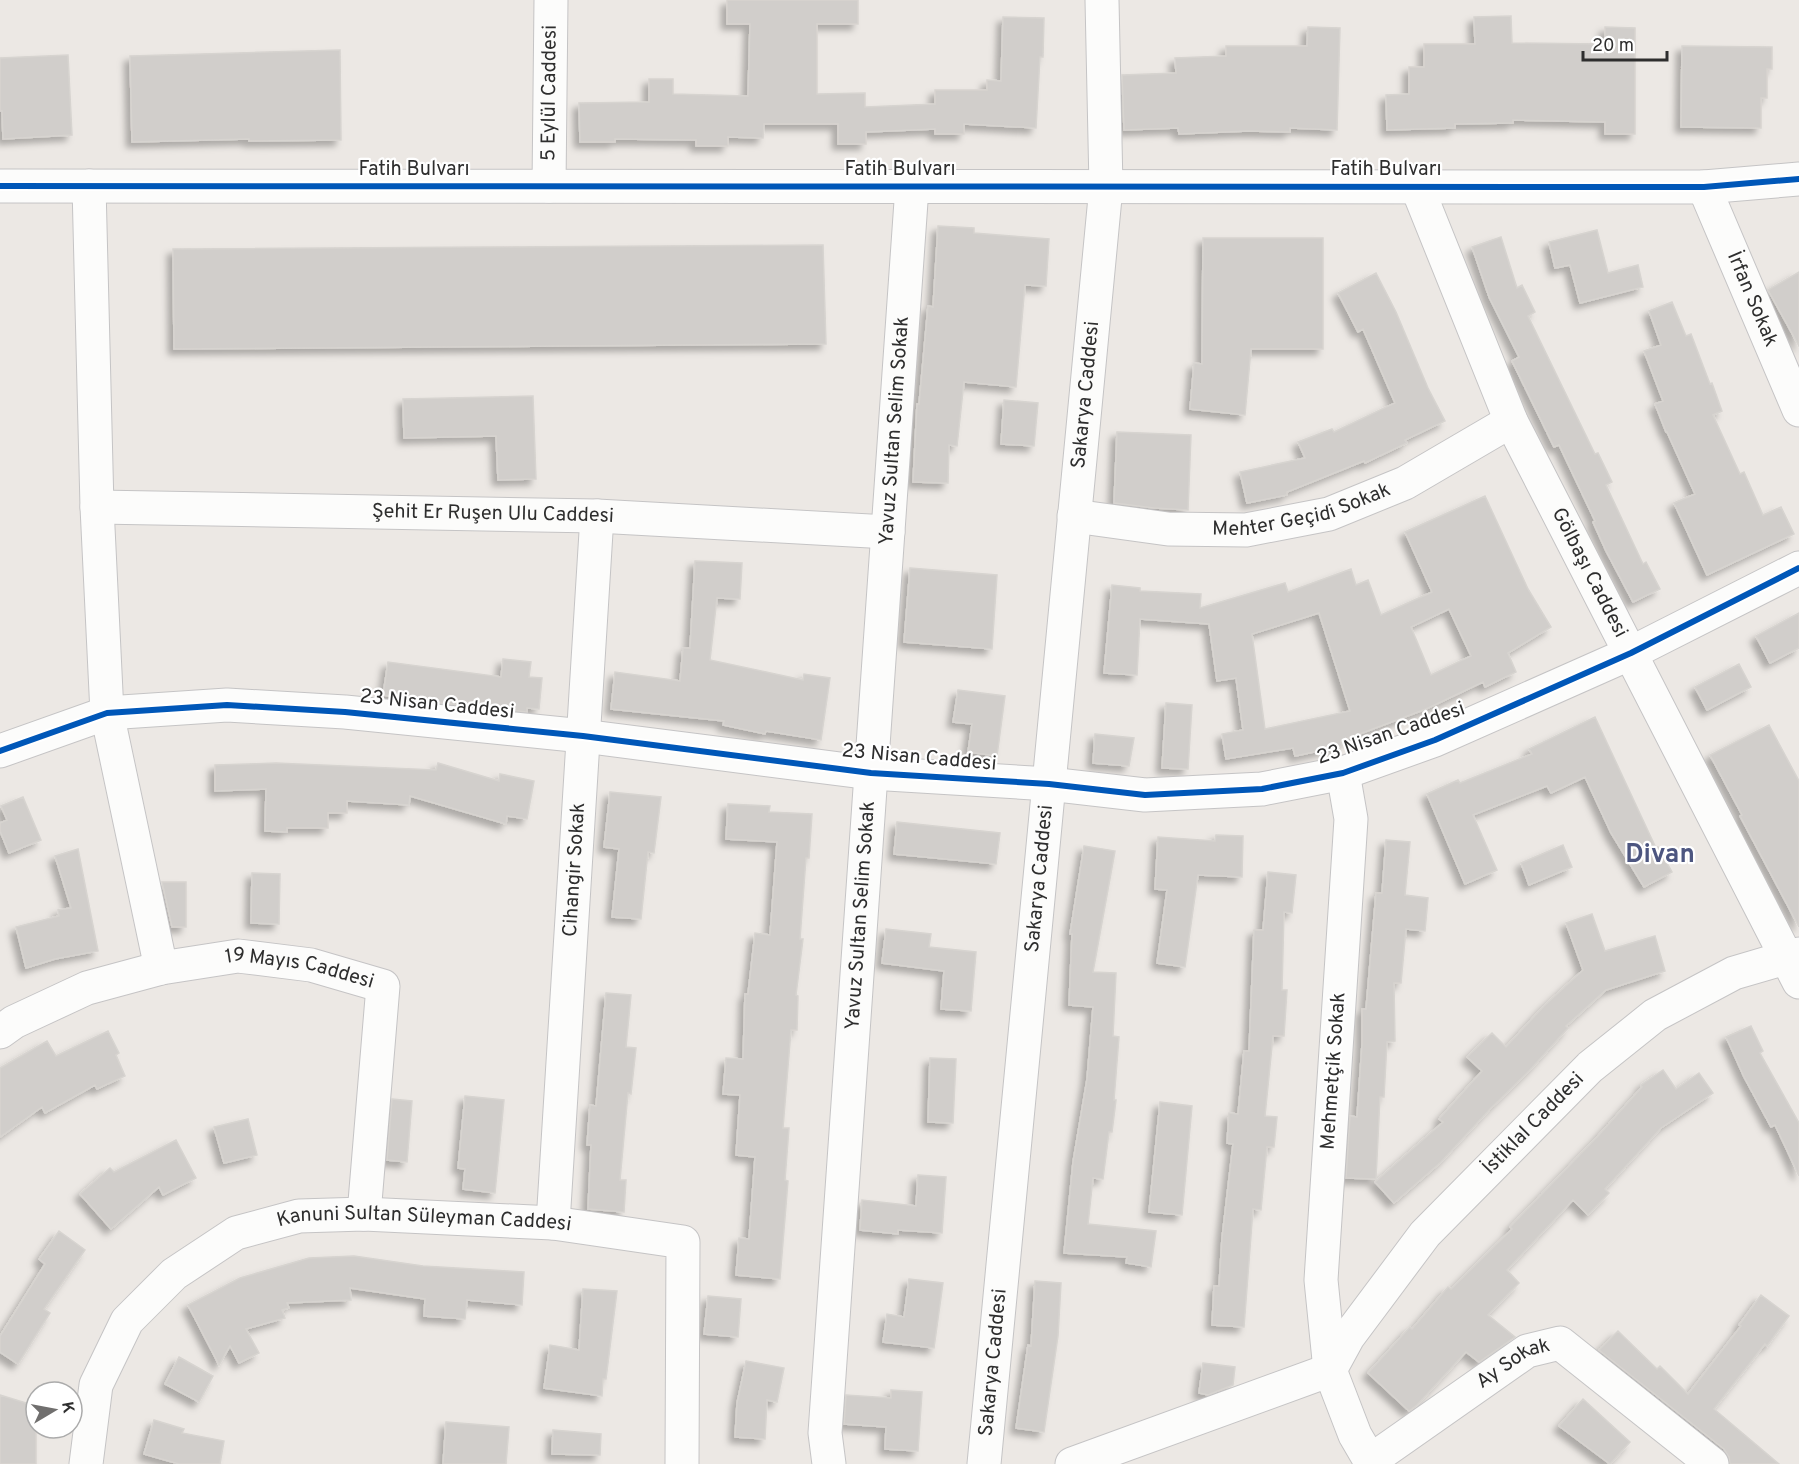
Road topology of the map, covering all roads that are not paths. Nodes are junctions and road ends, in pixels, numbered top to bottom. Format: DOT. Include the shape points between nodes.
graph roads {
  1 [pos="551,0"];
  2 [pos="1101,0"];
  3 [pos="1799,179"];
  4 [pos="0,186"];
  5 [pos="89,186"];
  6 [pos="549,186"];
  7 [pos="912,187"];
  8 [pos="1106,187"];
  9 [pos="1417,187"];
  10 [pos="1704,187"];
  11 [pos="1799,410"];
  12 [pos="1511,421"];
  13 [pos="97,507"];
  14 [pos="597,516"];
  15 [pos="1074,516"];
  16 [pos="888,532"];
  17 [pos="1799,568"];
  18 [pos="1631,653"];
  19 [pos="107,713"];
  20 [pos="583,736"];
  21 [pos="0,752"];
  22 [pos="871,773"];
  23 [pos="1343,773"];
  24 [pos="1049,784"];
  25 [pos="1795,964"];
  26 [pos="161,968"];
  27 [pos="0,1032"];
  28 [pos="364,1214"];
  29 [pos="553,1223"];
  30 [pos="1330,1370"];
  31 [pos="1371,1463"];
  32 [pos="86,1464"];
  33 [pos="682,1464"];
  34 [pos="829,1464"];
  35 [pos="984,1464"];
  36 [pos="1072,1464"];
  37 [pos="1712,1464"];
  1 -- 6 [label="street, 5 Eylül Caddesi"];
  2 -- 8 [label="street, Sakarya Caddesi"];
  3 -- 10 [label="street, Fatih Bulvarı"];
  4 -- 5 [label="street, Fatih Bulvarı"];
  5 -- 6 [label="street, Fatih Bulvarı"];
  5 -- 13 [label="street"];
  6 -- 7 [label="street, Fatih Bulvarı"];
  7 -- 8 [label="street, Fatih Bulvarı"];
  7 -- 16 [label="street, Yavuz Sultan Selim Sokak"];
  8 -- 9 [label="street, Fatih Bulvarı"];
  8 -- 15 [label="street, Sakarya Caddesi"];
  9 -- 10 [label="street, Fatih Bulvarı"];
  9 -- 12 [label="street, Gölbaşı Caddesi"];
  10 -- 11 [label="street, İrfan Sokak"];
  12 -- 15 [label="street, Mehter Geçidi Sokak" via="1405,483 1329,514 1246,530 1168,529"];
  12 -- 18 [label="street, Gölbaşı Caddesi"];
  13 -- 14 [label="street, Şehit Er Ruşen Ulu Caddesi"];
  13 -- 19 [label="street"];
  14 -- 16 [label="street, Şehit Er Ruşen Ulu Caddesi"];
  14 -- 20 [label="street, Cihangir Sokak"];
  15 -- 24 [label="street, Sakarya Caddesi"];
  16 -- 22 [label="street, Yavuz Sultan Selim Sokak"];
  17 -- 18 [label="street, 23 Nisan Caddesi"];
  18 -- 23 [label="street, 23 Nisan Caddesi" via="1435,740"];
  18 -- 25 [label="street, Gölbaşı Caddesi"];
  19 -- 20 [label="street, 23 Nisan Caddesi" via="227,705 345,712"];
  19 -- 21 [label="street, 23 Nisan Caddesi"];
  19 -- 26 [label="street"];
  20 -- 22 [label="street, 23 Nisan Caddesi"];
  20 -- 29 [label="street, Cihangir Sokak"];
  22 -- 24 [label="street, 23 Nisan Caddesi"];
  22 -- 34 [label="street, Yavuz Sultan Selim Sokak" via="825,1433"];
  23 -- 24 [label="street, 23 Nisan Caddesi" via="1262,789 1145,795"];
  23 -- 30 [label="street, Mehmetçik Sokak" via="1351,819 1321,1280"];
  24 -- 35 [label="street, Sakarya Caddesi"];
  25 -- 30 [label="street, İstiklal Caddesi" via="1734,973 1655,1015 1590,1067 1425,1234 1348,1337"];
  26 -- 27 [label="street, 19 Mayıs Caddesi" via="87,988"];
  26 -- 28 [label="street, 19 Mayıs Caddesi" via="238,956 311,965 383,986"];
  28 -- 29 [label="street, Kanuni Sultan Süleyman Caddesi"];
  28 -- 32 [label="street, Kanuni Sultan Süleyman Caddesi" via="299,1216 236,1233 174,1274 126,1321 96,1385"];
  29 -- 33 [label="street, Kanuni Sultan Süleyman Caddesi" via="683,1242"];
  30 -- 31 [label="street, Mehmetçik Sokak"];
  30 -- 36 [label="street"];
  31 -- 37 [label="street, Ay Sokak" via="1527,1351 1560,1343"];
}
